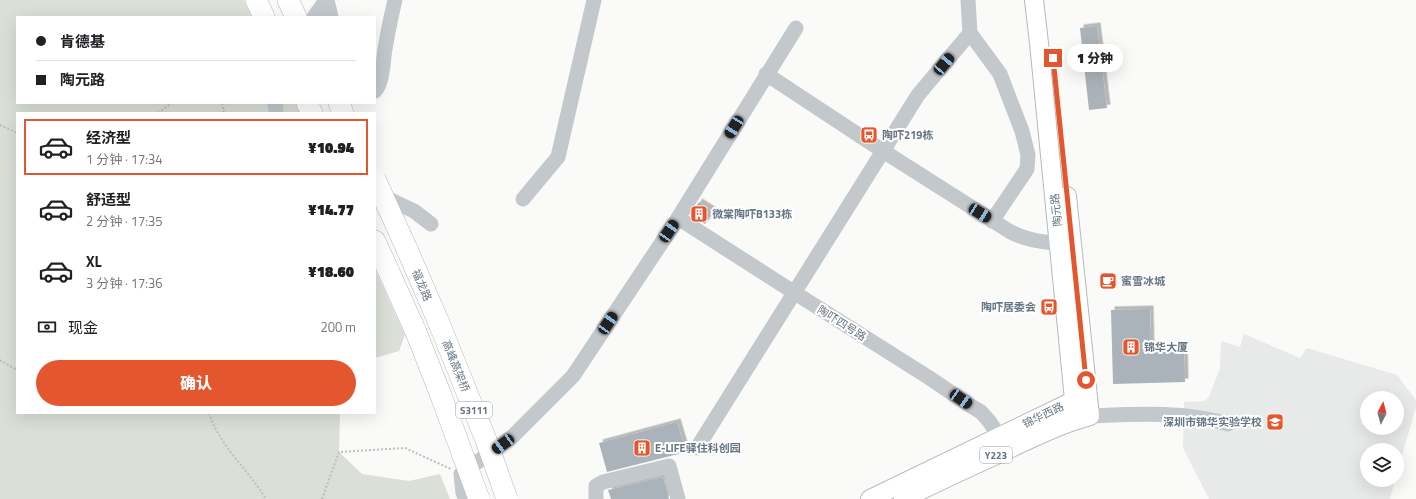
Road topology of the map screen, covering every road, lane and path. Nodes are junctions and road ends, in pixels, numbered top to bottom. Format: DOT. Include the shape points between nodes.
graph roads {
  1 [pos="256,0"];
  2 [pos="288,0"];
  3 [pos="327,0"];
  4 [pos="395,0"];
  5 [pos="594,0"];
  6 [pos="968,0"];
  7 [pos="1034,0"];
  8 [pos="1046,0"];
  9 [pos="264,16"];
  10 [pos="296,16"];
  11 [pos="315,16"];
  12 [pos="331,16"];
  13 [pos="796,28"];
  14 [pos="970,33"];
  15 [pos="766,74"];
  16 [pos="376,90"];
  17 [pos="171,104"];
  18 [pos="159,112"];
  19 [pos="0,125"];
  20 [pos="16,133"];
  21 [pos="883,151"];
  22 [pos="376,181"];
  23 [pos="376,193"];
  24 [pos="523,199"];
  25 [pos="678,218"];
  26 [pos="992,221"];
  27 [pos="430,224"];
  28 [pos="1059,243"];
  29 [pos="379,250"];
  30 [pos="795,294"];
  31 [pos="439,323"];
  32 [pos="0,360"];
  33 [pos="16,369"];
  34 [pos="1075,400"];
  35 [pos="209,414"];
  36 [pos="1083,418"];
  37 [pos="1228,424"];
  38 [pos="999,436"];
  39 [pos="697,448"];
  40 [pos="461,474"];
  41 [pos="266,499"];
  42 [pos="322,499"];
  43 [pos="466,499"];
  44 [pos="479,499"];
  45 [pos="507,499"];
  46 [pos="596,499"];
  47 [pos="678,499"];
  48 [pos="870,499"];
  49 [pos="903,499"];
  1 -- 9 [label="highway"];
  2 -- 10 [label="highway"];
  3 -- 11 [label="street"];
  3 -- 12 [label="street"];
  4 -- 16 [label="street" via="380,81"];
  5 -- 24 [label="street" via="558,157"];
  6 -- 14 [label="street"];
  7 -- 28 [label="main road, 陶元路"];
  8 -- 36 [label="main road, 陶元路"];
  13 -- 15 [label="street"];
  14 -- 21 [label="street" via="918,95"];
  14 -- 26 [label="street" via="1000,74 1022,131 1028,155 1027,169"];
  15 -- 21 [label="street"];
  15 -- 25 [label="street"];
  17 -- 18 [label="path"];
  19 -- 20 [label="path"];
  21 -- 26 [label="street"];
  21 -- 30 [label="street"];
  22 -- 31 [label="highway, 福龙路 / S3111, bridge"];
  23 -- 27 [label="street" via="414,211"];
  25 -- 30 [label="street, 陶吓四号路"];
  25 -- 40 [label="street" via="573,376 513,436"];
  26 -- 28 [label="street" via="1025,239"];
  28 -- 34 [label="main road, 陶元路"];
  29 -- 44 [label="highway, S3111, bridge" via="416,332"];
  30 -- 38 [label="street, 陶吓四号路" via="981,412"];
  30 -- 39 [label="street"];
  31 -- 45 [label="highway, 高峰高架桥 / S3111, bridge"];
  32 -- 33 [label="path"];
  34 -- 36 [label="main road, 锦华西路"];
  34 -- 38 [label="main road, 锦华西路 / Y223"];
  35 -- 41 [label="path" via="223,442"];
  36 -- 37 [label="street" via="1184,415"];
  36 -- 49 [label="main road, 锦华西路 / Y223"];
  38 -- 48 [label="main road, 锦华西路 / Y223"];
  40 -- 42 [label="path" via="405,448 339,452"];
  40 -- 43 [label="street"];
  46 -- 47 [label="street" via="596,486 603,482 669,466"];
}
